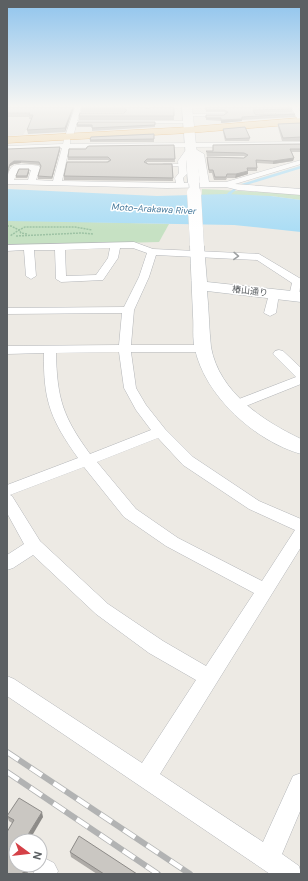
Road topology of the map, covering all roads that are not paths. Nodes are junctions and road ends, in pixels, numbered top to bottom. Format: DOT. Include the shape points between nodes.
graph roads {
  1 [pos="67,148"];
  2 [pos="190,148"];
  3 [pos="191,148"];
  4 [pos="192,148"];
  5 [pos="301,162"];
  6 [pos="162,165"];
  7 [pos="182,165"];
  8 [pos="8,182"];
  9 [pos="32,182"];
  10 [pos="57,183"];
  11 [pos="199,184"];
  12 [pos="227,184"];
  13 [pos="180,185"];
  14 [pos="301,192"];
  15 [pos="116,245"];
  16 [pos="60,247"];
  17 [pos="7,248"];
  18 [pos="29,248"];
  19 [pos="197,250"];
  20 [pos="152,252"];
  21 [pos="30,276"];
  22 [pos="199,286"];
  23 [pos="274,294"];
  24 [pos="298,296"];
  25 [pos="128,310"];
  26 [pos="7,311"];
  27 [pos="270,313"];
  28 [pos="203,348"];
  29 [pos="125,349"];
  30 [pos="7,350"];
  31 [pos="50,350"];
  32 [pos="279,354"];
  33 [pos="301,375"];
  34 [pos="301,380"];
  35 [pos="236,405"];
  36 [pos="160,432"];
  37 [pos="301,447"];
  38 [pos="87,460"];
  39 [pos="7,491"];
  40 [pos="7,500"];
  41 [pos="301,526"];
  42 [pos="301,533"];
  43 [pos="34,546"];
  44 [pos="7,563"];
  45 [pos="265,591"];
  46 [pos="210,678"];
  47 [pos="7,685"];
  48 [pos="146,776"];
  49 [pos="301,784"];
  50 [pos="268,858"];
  51 [pos="291,874"];
  1 -- 10 [label="street" via="66,163"];
  2 -- 7 [label="street"];
  3 -- 11 [label="street"];
  4 -- 11 [label="street" via="204,158"];
  5 -- 12 [label="street"];
  6 -- 7 [label="lane"];
  7 -- 13 [label="street"];
  8 -- 9 [label="street"];
  8 -- 9 [label="street" via="15,168 36,168"];
  9 -- 10 [label="street"];
  10 -- 13 [label="street"];
  11 -- 12 [label="street"];
  11 -- 13 [label="street"];
  11 -- 19 [label="street, bridge"];
  12 -- 14 [label="street" via="238,188"];
  15 -- 16 [label="street"];
  15 -- 16 [label="street" via="113,258 99,278 61,280"];
  15 -- 20 [label="street" via="134,245"];
  16 -- 18 [label="street"];
  17 -- 18 [label="street"];
  18 -- 21 [label="street"];
  19 -- 20 [label="street"];
  19 -- 22 [label="street"];
  19 -- 24 [label="street, one-way" via="259,257 298,282"];
  20 -- 25 [label="street" via="144,277"];
  22 -- 23 [label="street, 椿山通り"];
  22 -- 28 [label="street"];
  23 -- 24 [label="street, 椿山通り"];
  23 -- 27 [label="street"];
  25 -- 26 [label="street"];
  25 -- 29 [label="street"];
  28 -- 29 [label="street"];
  28 -- 35 [label="street" via="212,375"];
  29 -- 31 [label="street"];
  29 -- 36 [label="street" via="130,388"];
  30 -- 31 [label="street"];
  31 -- 38 [label="street" via="50,377 54,402 66,431"];
  32 -- 33 [label="street"];
  34 -- 35 [label="street"];
  35 -- 37 [label="street" via="268,429"];
  36 -- 38 [label="street"];
  36 -- 41 [label="street" via="188,461 221,484 254,505"];
  38 -- 39 [label="street"];
  38 -- 45 [label="street" via="130,513 172,542"];
  40 -- 43 [label="street"];
  42 -- 45 [label="street"];
  43 -- 44 [label="street"];
  43 -- 46 [label="street" via="102,609 156,647"];
  45 -- 46 [label="street"];
  46 -- 48 [label="street"];
  47 -- 48 [label="street"];
  48 -- 50 [label="street"];
  49 -- 50 [label="street"];
  50 -- 51 [label="street"];
}
